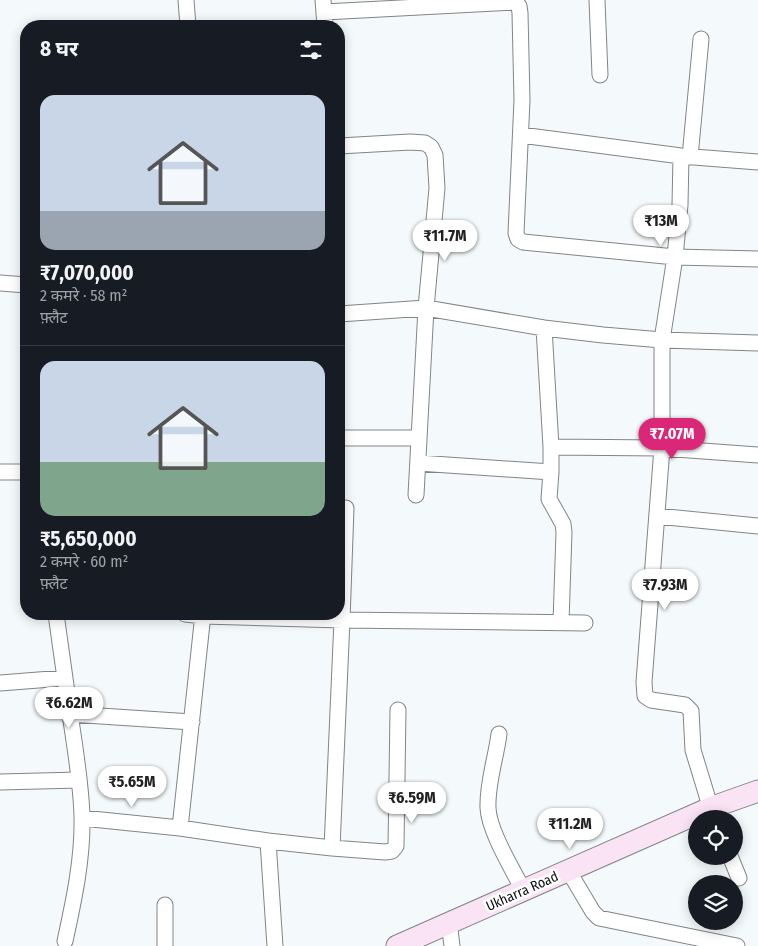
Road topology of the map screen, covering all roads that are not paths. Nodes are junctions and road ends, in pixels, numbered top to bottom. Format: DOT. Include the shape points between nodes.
graph roads {
  1 [pos="186,0"];
  2 [pos="598,0"];
  3 [pos="324,13"];
  4 [pos="188,20"];
  5 [pos="701,40"];
  6 [pos="600,75"];
  7 [pos="521,135"];
  8 [pos="345,146"];
  9 [pos="685,157"];
  10 [pos="758,162"];
  11 [pos="675,257"];
  12 [pos="758,259"];
  13 [pos="0,283"];
  14 [pos="20,285"];
  15 [pos="426,308"];
  16 [pos="345,314"];
  17 [pos="544,328"];
  18 [pos="662,340"];
  19 [pos="758,342"];
  20 [pos="345,438"];
  21 [pos="419,438"];
  22 [pos="550,447"];
  23 [pos="662,448"];
  24 [pos="758,455"];
  25 [pos="418,463"];
  26 [pos="0,472"];
  27 [pos="20,472"];
  28 [pos="551,472"];
  29 [pos="416,495"];
  30 [pos="346,508"];
  31 [pos="657,516"];
  32 [pos="758,526"];
  33 [pos="345,536"];
  34 [pos="57,620"];
  35 [pos="202,620"];
  36 [pos="342,620"];
  37 [pos="561,622"];
  38 [pos="586,623"];
  39 [pos="64,678"];
  40 [pos="0,683"];
  41 [pos="398,710"];
  42 [pos="70,714"];
  43 [pos="192,722"];
  44 [pos="499,734"];
  45 [pos="79,780"];
  46 [pos="0,782"];
  47 [pos="758,791"];
  48 [pos="711,810"];
  49 [pos="718,810"];
  50 [pos="82,818"];
  51 [pos="688,822"];
  52 [pos="180,828"];
  53 [pos="268,842"];
  54 [pos="332,848"];
  55 [pos="568,870"];
  56 [pos="523,890"];
  57 [pos="165,905"];
  58 [pos="449,922"];
  59 [pos="66,941"];
  60 [pos="166,946"];
  61 [pos="275,946"];
  62 [pos="397,946"];
  63 [pos="452,946"];
  64 [pos="737,946"];
  1 -- 4 [label="street"];
  2 -- 6 [label="street"];
  3 -- 7 [label="street" via="515,2 520,13"];
  5 -- 9 [label="street"];
  7 -- 9 [label="street"];
  7 -- 11 [label="street" via="516,233 520,241"];
  8 -- 15 [label="street" via="425,143 435,154 437,188"];
  9 -- 10 [label="street"];
  9 -- 11 [label="street"];
  11 -- 12 [label="street"];
  11 -- 18 [label="street"];
  13 -- 14 [label="street"];
  15 -- 16 [label="street"];
  15 -- 17 [label="street"];
  15 -- 21 [label="street"];
  17 -- 18 [label="street"];
  17 -- 22 [label="street"];
  18 -- 19 [label="street"];
  18 -- 23 [label="street"];
  20 -- 21 [label="street"];
  21 -- 25 [label="street"];
  22 -- 23 [label="street"];
  22 -- 28 [label="street"];
  23 -- 24 [label="street"];
  23 -- 31 [label="street"];
  25 -- 28 [label="street"];
  25 -- 29 [label="street"];
  26 -- 27 [label="street"];
  28 -- 37 [label="street" via="549,499 564,532"];
  30 -- 33 [label="street"];
  31 -- 32 [label="street"];
  31 -- 48 [label="street" via="645,696 651,700 685,705 691,711 693,750"];
  34 -- 39 [label="street"];
  35 -- 43 [label="street"];
  36 -- 37 [label="street"];
  36 -- 54 [label="street"];
  37 -- 38 [label="street"];
  39 -- 40 [label="street"];
  39 -- 42 [label="street"];
  41 -- 54 [label="street" via="396,846 385,852"];
  42 -- 43 [label="street"];
  42 -- 45 [label="street"];
  43 -- 52 [label="street"];
  44 -- 56 [label="street" via="488,810 494,832"];
  45 -- 46 [label="street"];
  45 -- 50 [label="street"];
  47 -- 49 [label="street, Ukharra Road"];
  50 -- 52 [label="street"];
  50 -- 59 [label="street" via="78,880"];
  51 -- 55 [label="street, Ukharra Road"];
  52 -- 53 [label="street"];
  53 -- 54 [label="street"];
  53 -- 61 [label="street"];
  55 -- 56 [label="street, Ukharra Road"];
  55 -- 64 [label="street" via="599,918"];
  56 -- 58 [label="street, Ukharra Road"];
  57 -- 60 [label="street"];
  58 -- 62 [label="street, Ukharra Road"];
  58 -- 63 [label="street"];
}
